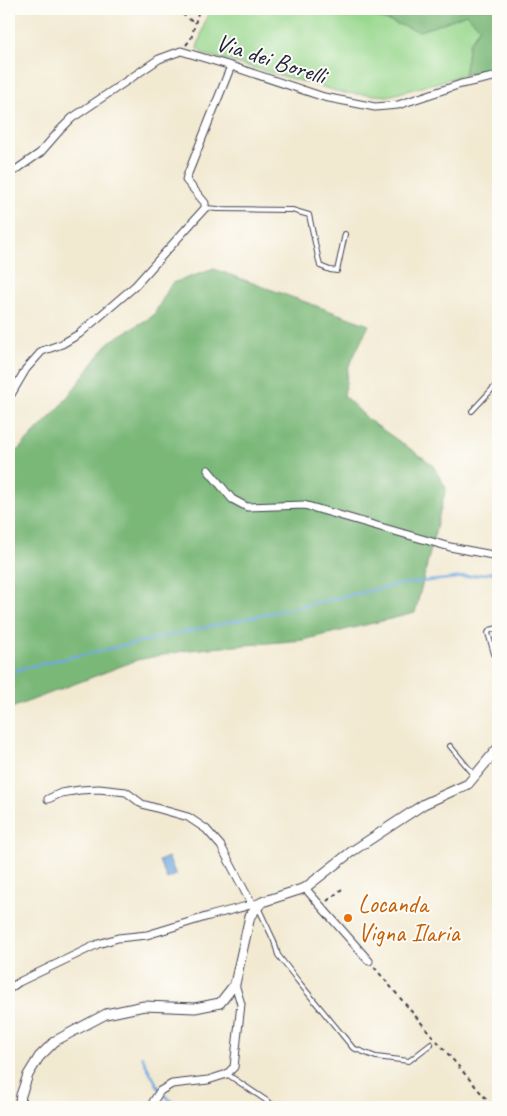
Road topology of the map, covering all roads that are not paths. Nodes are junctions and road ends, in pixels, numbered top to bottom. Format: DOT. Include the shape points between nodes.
graph roads {
  1 [pos="231,66"];
  2 [pos="498,76"];
  3 [pos="9,173"];
  4 [pos="204,208"];
  5 [pos="344,234"];
  6 [pos="498,382"];
  7 [pos="9,398"];
  8 [pos="472,412"];
  9 [pos="208,470"];
  10 [pos="498,556"];
  11 [pos="498,628"];
  12 [pos="495,657"];
  13 [pos="450,746"];
  14 [pos="498,748"];
  15 [pos="475,776"];
  16 [pos="48,798"];
  17 [pos="305,888"];
  18 [pos="257,905"];
  19 [pos="369,961"];
  20 [pos="235,984"];
  21 [pos="9,988"];
  22 [pos="431,1044"];
  23 [pos="227,1074"];
  24 [pos="19,1107"];
  25 [pos="153,1107"];
  26 [pos="276,1107"];
  1 -- 2 [label="street, Via dei Borelli" via="324,98 375,107 398,105 461,84"];
  1 -- 3 [label="street, Via dei Borelli" via="182,51 159,59 72,118 40,153"];
  1 -- 4 [label="street" via="186,176 205,203"];
  4 -- 5 [label="lane" via="292,210 309,215 320,266 330,270 336,271"];
  4 -- 7 [label="street" via="135,286 79,334 42,351 26,368"];
  6 -- 8 [label="lane"];
  9 -- 10 [label="street" via="232,499 247,507 304,505 450,547"];
  11 -- 12 [label="lane" via="488,633"];
  13 -- 15 [label="lane"];
  14 -- 15 [label="street"];
  15 -- 17 [label="street" via="468,784 424,804 359,846"];
  16 -- 18 [label="street" via="80,790 126,792 142,804 188,817 221,846"];
  17 -- 18 [label="street"];
  17 -- 19 [label="street"];
  18 -- 20 [label="street" via="250,916"];
  18 -- 21 [label="street" via="148,935 98,944"];
  18 -- 22 [label="lane" via="278,955 353,1048 376,1057 409,1061"];
  20 -- 23 [label="street" via="241,1004 234,1067"];
  20 -- 24 [label="street" via="220,1003 195,1008 144,1006 106,1014 55,1041 39,1057 28,1075"];
  23 -- 25 [label="street" via="208,1080 172,1084 160,1091"];
  23 -- 26 [label="lane"];
}
